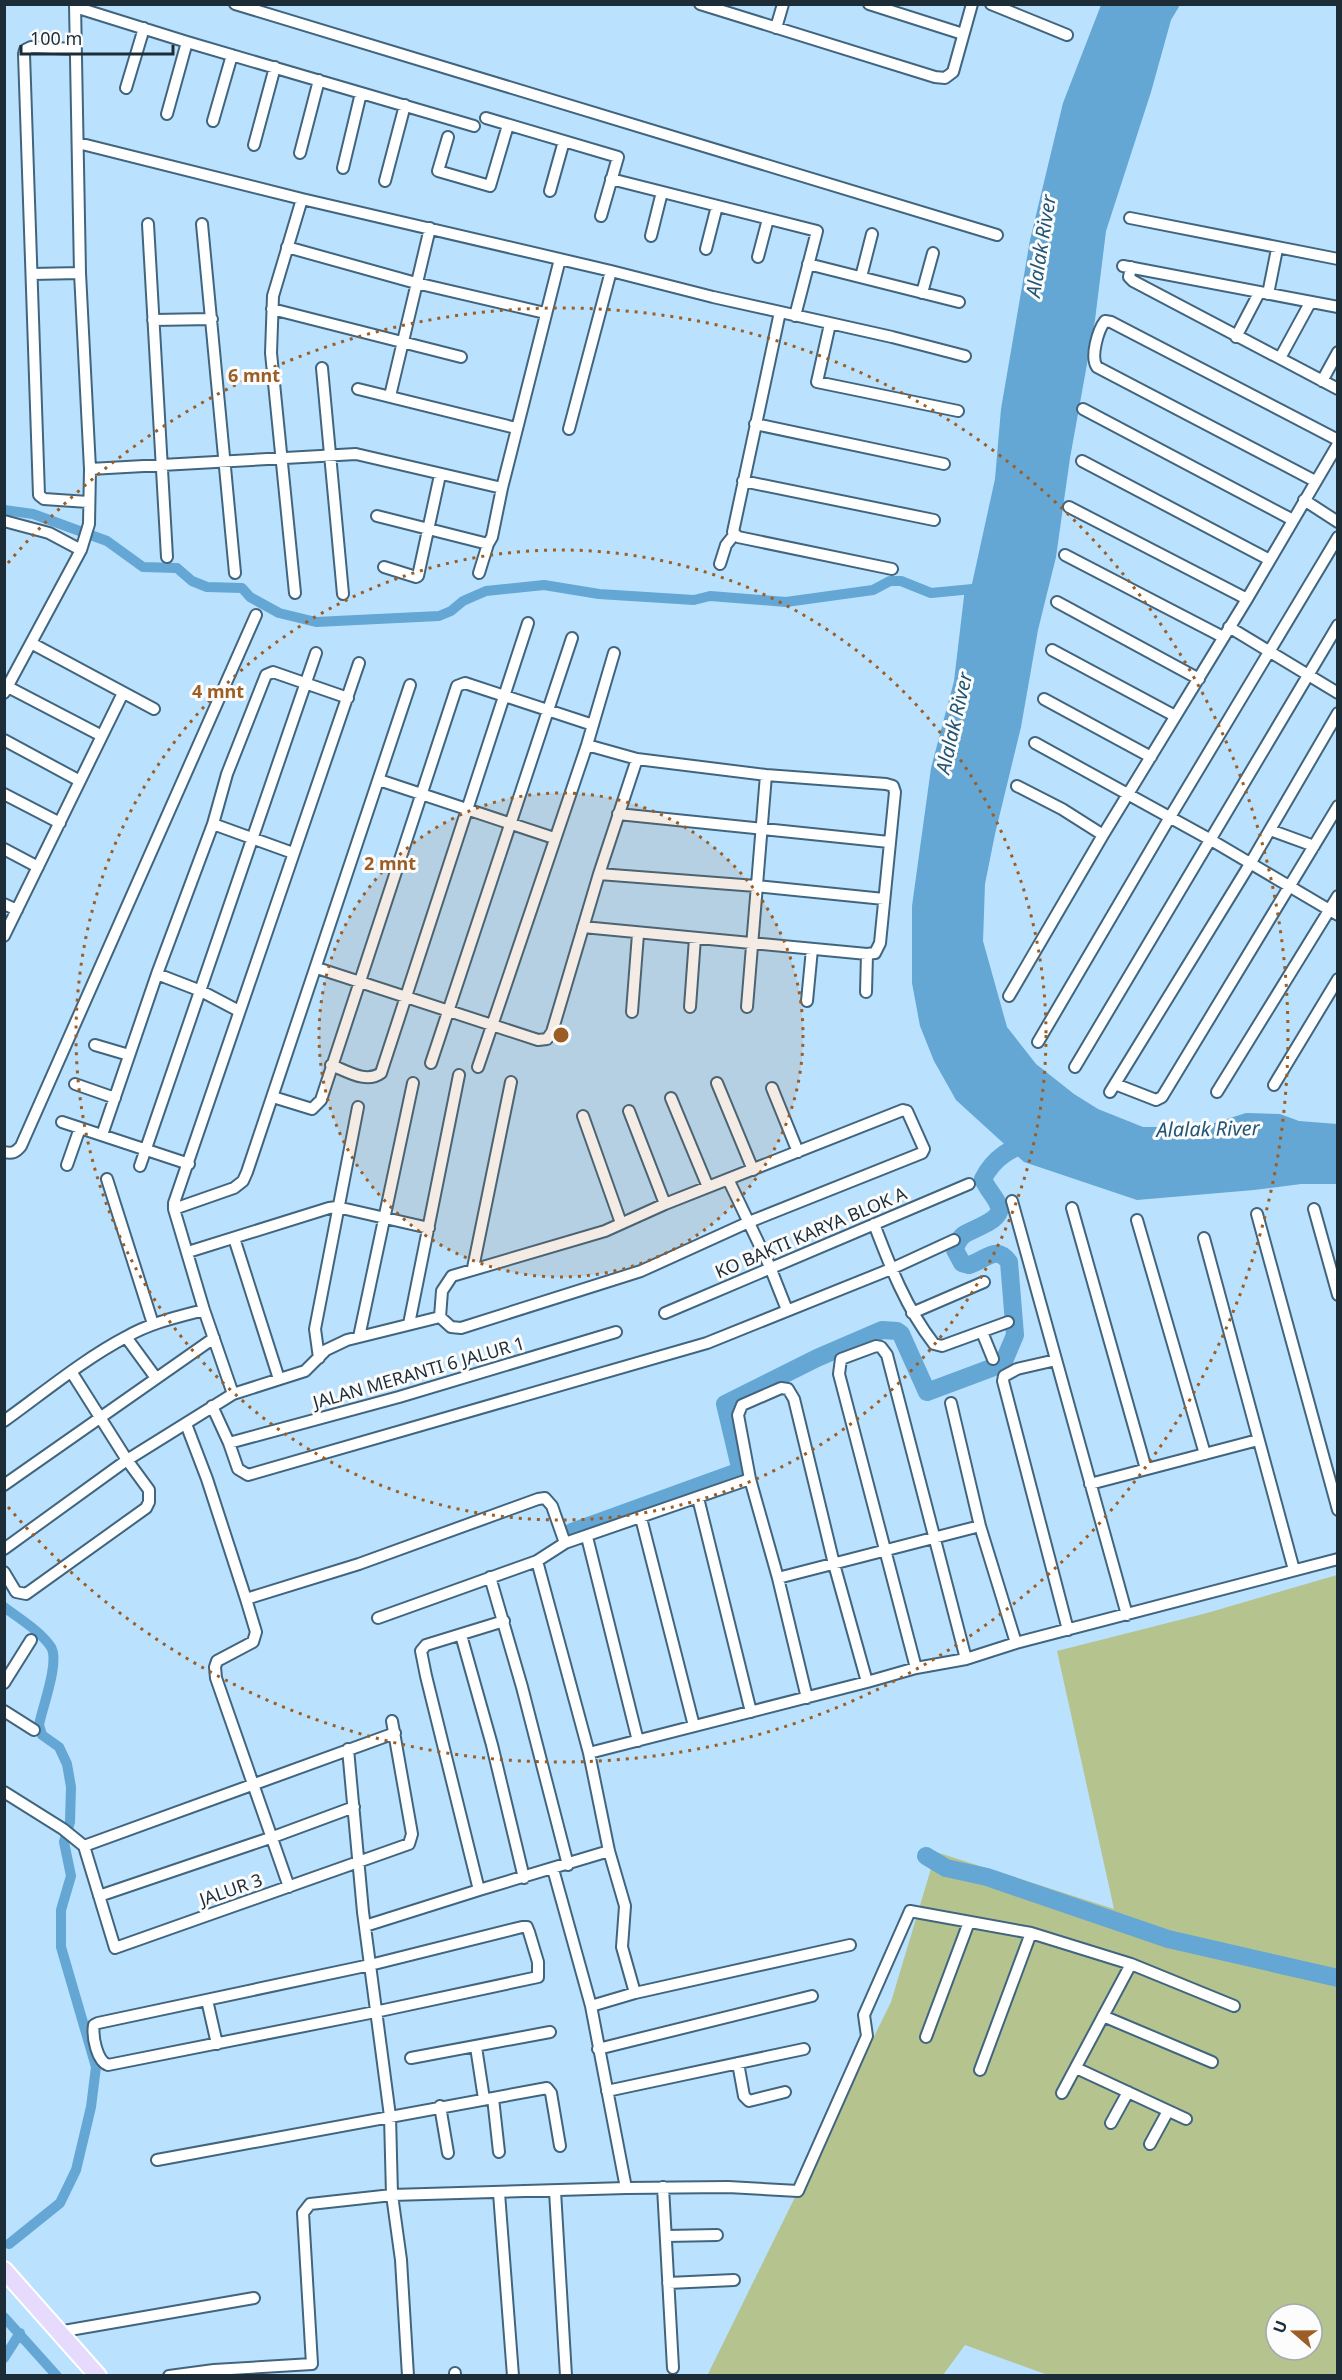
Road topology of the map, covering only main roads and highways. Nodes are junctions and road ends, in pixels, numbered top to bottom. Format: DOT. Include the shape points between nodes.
graph roads {
  1 [pos="5,2272"];
  2 [pos="98,2376"];
  1 -- 2 [label="main road"];
}
